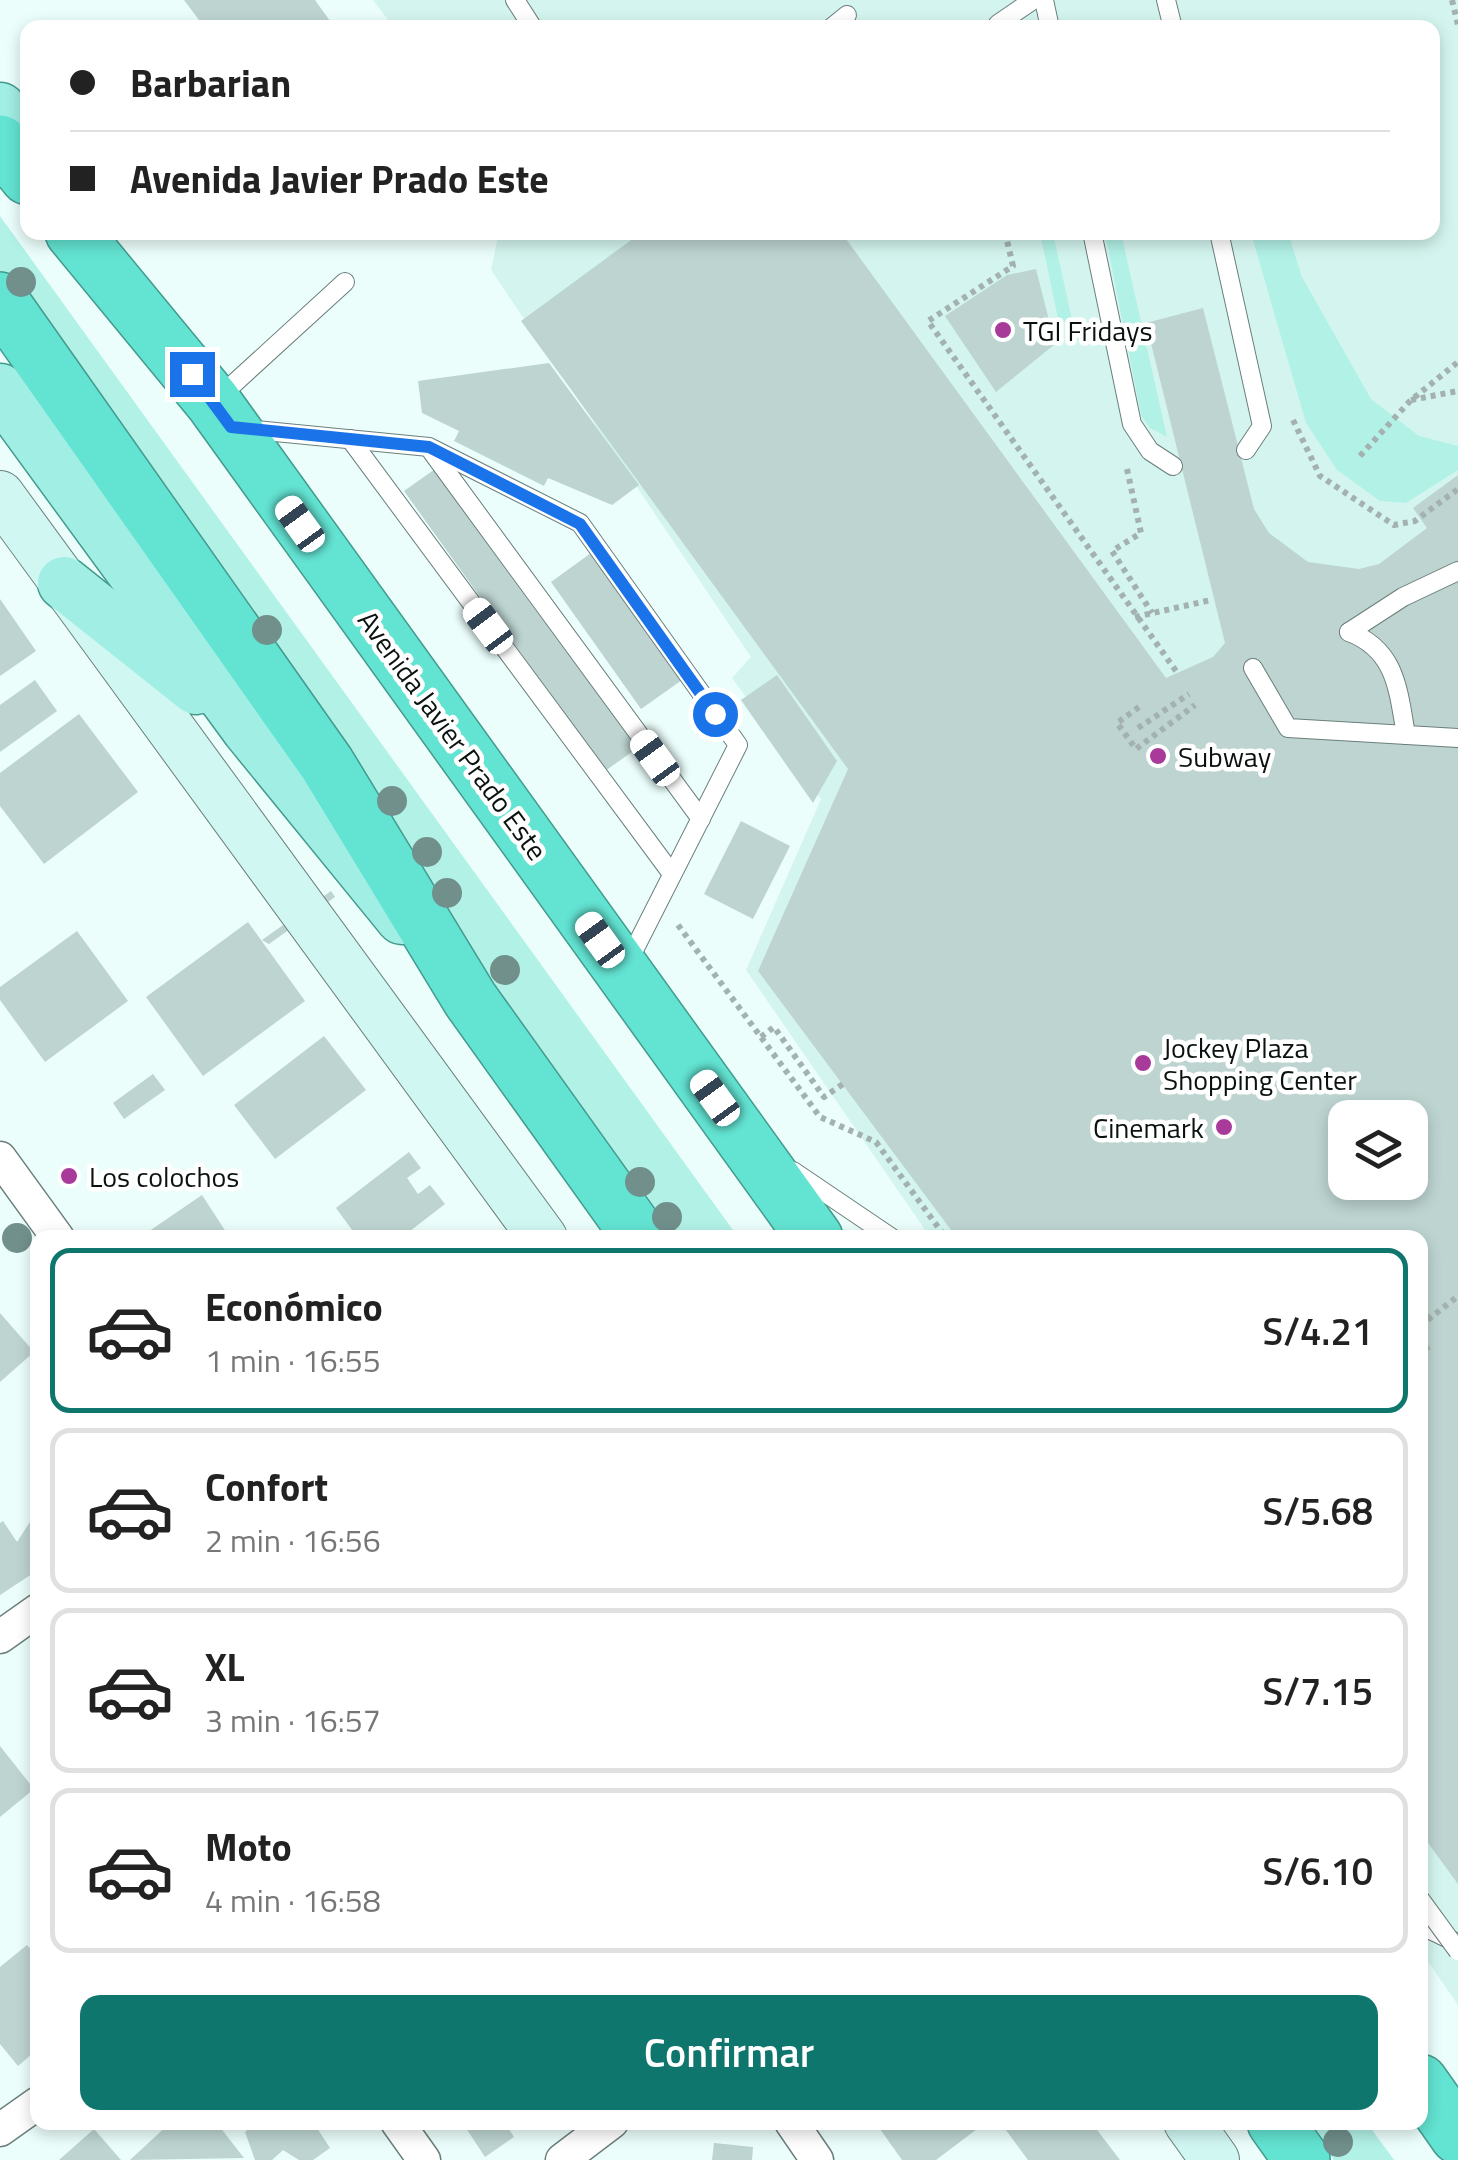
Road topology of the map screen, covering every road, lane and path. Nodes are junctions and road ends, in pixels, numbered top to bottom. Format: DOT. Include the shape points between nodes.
graph roads {
  1 [pos="1033,0"];
  2 [pos="1452,0"];
  3 [pos="847,15"];
  4 [pos="841,20"];
  5 [pos="1004,20"];
  6 [pos="1458,25"];
  7 [pos="0,109"];
  8 [pos="20,136"];
  9 [pos="0,143"];
  10 [pos="20,167"];
  11 [pos="80,240"];
  12 [pos="96,240"];
  13 [pos="1007,240"];
  14 [pos="1094,240"];
  15 [pos="1221,240"];
  16 [pos="346,282"];
  17 [pos="0,300"];
  18 [pos="1458,362"];
  19 [pos="0,390"];
  20 [pos="1458,391"];
  21 [pos="1410,401"];
  22 [pos="1285,404"];
  23 [pos="222,415"];
  24 [pos="350,439"];
  25 [pos="429,447"];
  26 [pos="1246,450"];
  27 [pos="1360,456"];
  28 [pos="1174,466"];
  29 [pos="1458,489"];
  30 [pos="0,496"];
  31 [pos="1112,551"];
  32 [pos="1458,571"];
  33 [pos="1437,582"];
  34 [pos="64,583"];
  35 [pos="1458,584"];
  36 [pos="1211,600"];
  37 [pos="1152,613"];
  38 [pos="1136,618"];
  39 [pos="1253,668"];
  40 [pos="1176,671"];
  41 [pos="1189,694"];
  42 [pos="1196,705"];
  43 [pos="1139,707"];
  44 [pos="1138,728"];
  45 [pos="248,729"];
  46 [pos="1406,734"];
  47 [pos="1458,738"];
  48 [pos="701,820"];
  49 [pos="672,874"];
  50 [pos="660,900"];
  51 [pos="623,972"];
  52 [pos="470,1000"];
  53 [pos="761,1038"];
  54 [pos="844,1084"];
  55 [pos="738,1130"];
  56 [pos="0,1158"];
  57 [pos="52,1230"];
  58 [pos="537,1230"];
  59 [pos="635,1230"];
  60 [pos="809,1230"];
  61 [pos="878,1230"];
  62 [pos="940,1230"];
  63 [pos="1458,1296"];
  64 [pos="1428,1319"];
  65 [pos="1428,1350"];
  66 [pos="1431,1355"];
  67 [pos="30,1616"];
  68 [pos="0,1637"];
  69 [pos="1428,1909"];
  70 [pos="1428,1930"];
  71 [pos="1458,1947"];
  72 [pos="1428,2093"];
  73 [pos="30,2109"];
  74 [pos="0,2130"];
  75 [pos="403,2130"];
  76 [pos="601,2130"];
  77 [pos="796,2130"];
  78 [pos="1194,2130"];
  79 [pos="1458,2136"];
  80 [pos="424,2160"];
  81 [pos="562,2160"];
  82 [pos="817,2160"];
  83 [pos="1215,2160"];
  1 -- 5 [label="lane"];
  2 -- 6 [label="path"];
  3 -- 4 [label="lane"];
  7 -- 8 [label="main road"];
  9 -- 10 [label="highway"];
  11 -- 23 [label="highway"];
  12 -- 23 [label="main road, Avenida Javier Prado Este"];
  13 -- 38 [label="path" via="1013,266 928,320"];
  14 -- 28 [label="lane" via="1132,424 1150,452"];
  15 -- 26 [label="lane" via="1262,426"];
  16 -- 23 [label="lane"];
  17 -- 52 [label="highway" via="328,764"];
  18 -- 21 [label="path"];
  19 -- 45 [label="main road"];
  20 -- 21 [label="path"];
  21 -- 27 [label="path"];
  22 -- 29 [label="path" via="1320,476 1394,525 1415,521"];
  23 -- 24 [label="lane"];
  23 -- 51 [label="highway, Avenida Javier Prado Este"];
  24 -- 25 [label="lane"];
  24 -- 49 [label="lane"];
  25 -- 48 [label="lane"];
  25 -- 48 [label="lane" via="580,524 738,745"];
  30 -- 34 [label="main road"];
  31 -- 37 [label="path"];
  32 -- 33 [label="lane"];
  33 -- 35 [label="lane"];
  33 -- 46 [label="lane" via="1349,632 1371,640 1395,670"];
  34 -- 45 [label="main road"];
  34 -- 58 [label="main road"];
  36 -- 37 [label="path"];
  37 -- 38 [label="path"];
  38 -- 40 [label="path"];
  39 -- 46 [label="lane" via="1288,728"];
  41 -- 44 [label="path"];
  42 -- 43 [label="path" via="1136,749 1116,723"];
  45 -- 52 [label="main road"];
  46 -- 47 [label="lane"];
  48 -- 49 [label="lane"];
  49 -- 50 [label="lane"];
  50 -- 51 [label="lane"];
  50 -- 53 [label="path"];
  51 -- 55 [label="highway, Avenida Javier Prado Este"];
  52 -- 59 [label="highway"];
  53 -- 54 [label="path" via="774,1027 824,1097"];
  53 -- 62 [label="path" via="820,1117 876,1142"];
  55 -- 60 [label="highway, Avenida Javier Prado Este"];
  55 -- 61 [label="lane"];
  56 -- 57 [label="street"];
  63 -- 64 [label="path"];
  65 -- 66 [label="path"];
  67 -- 68 [label="street"];
  69 -- 71 [label="lane, bridge"];
  70 -- 71 [label="lane"];
  72 -- 79 [label="highway"];
  73 -- 74 [label="street"];
  75 -- 80 [label="street"];
  76 -- 81 [label="street"];
  77 -- 82 [label="street"];
  78 -- 83 [label="main road"];
}
